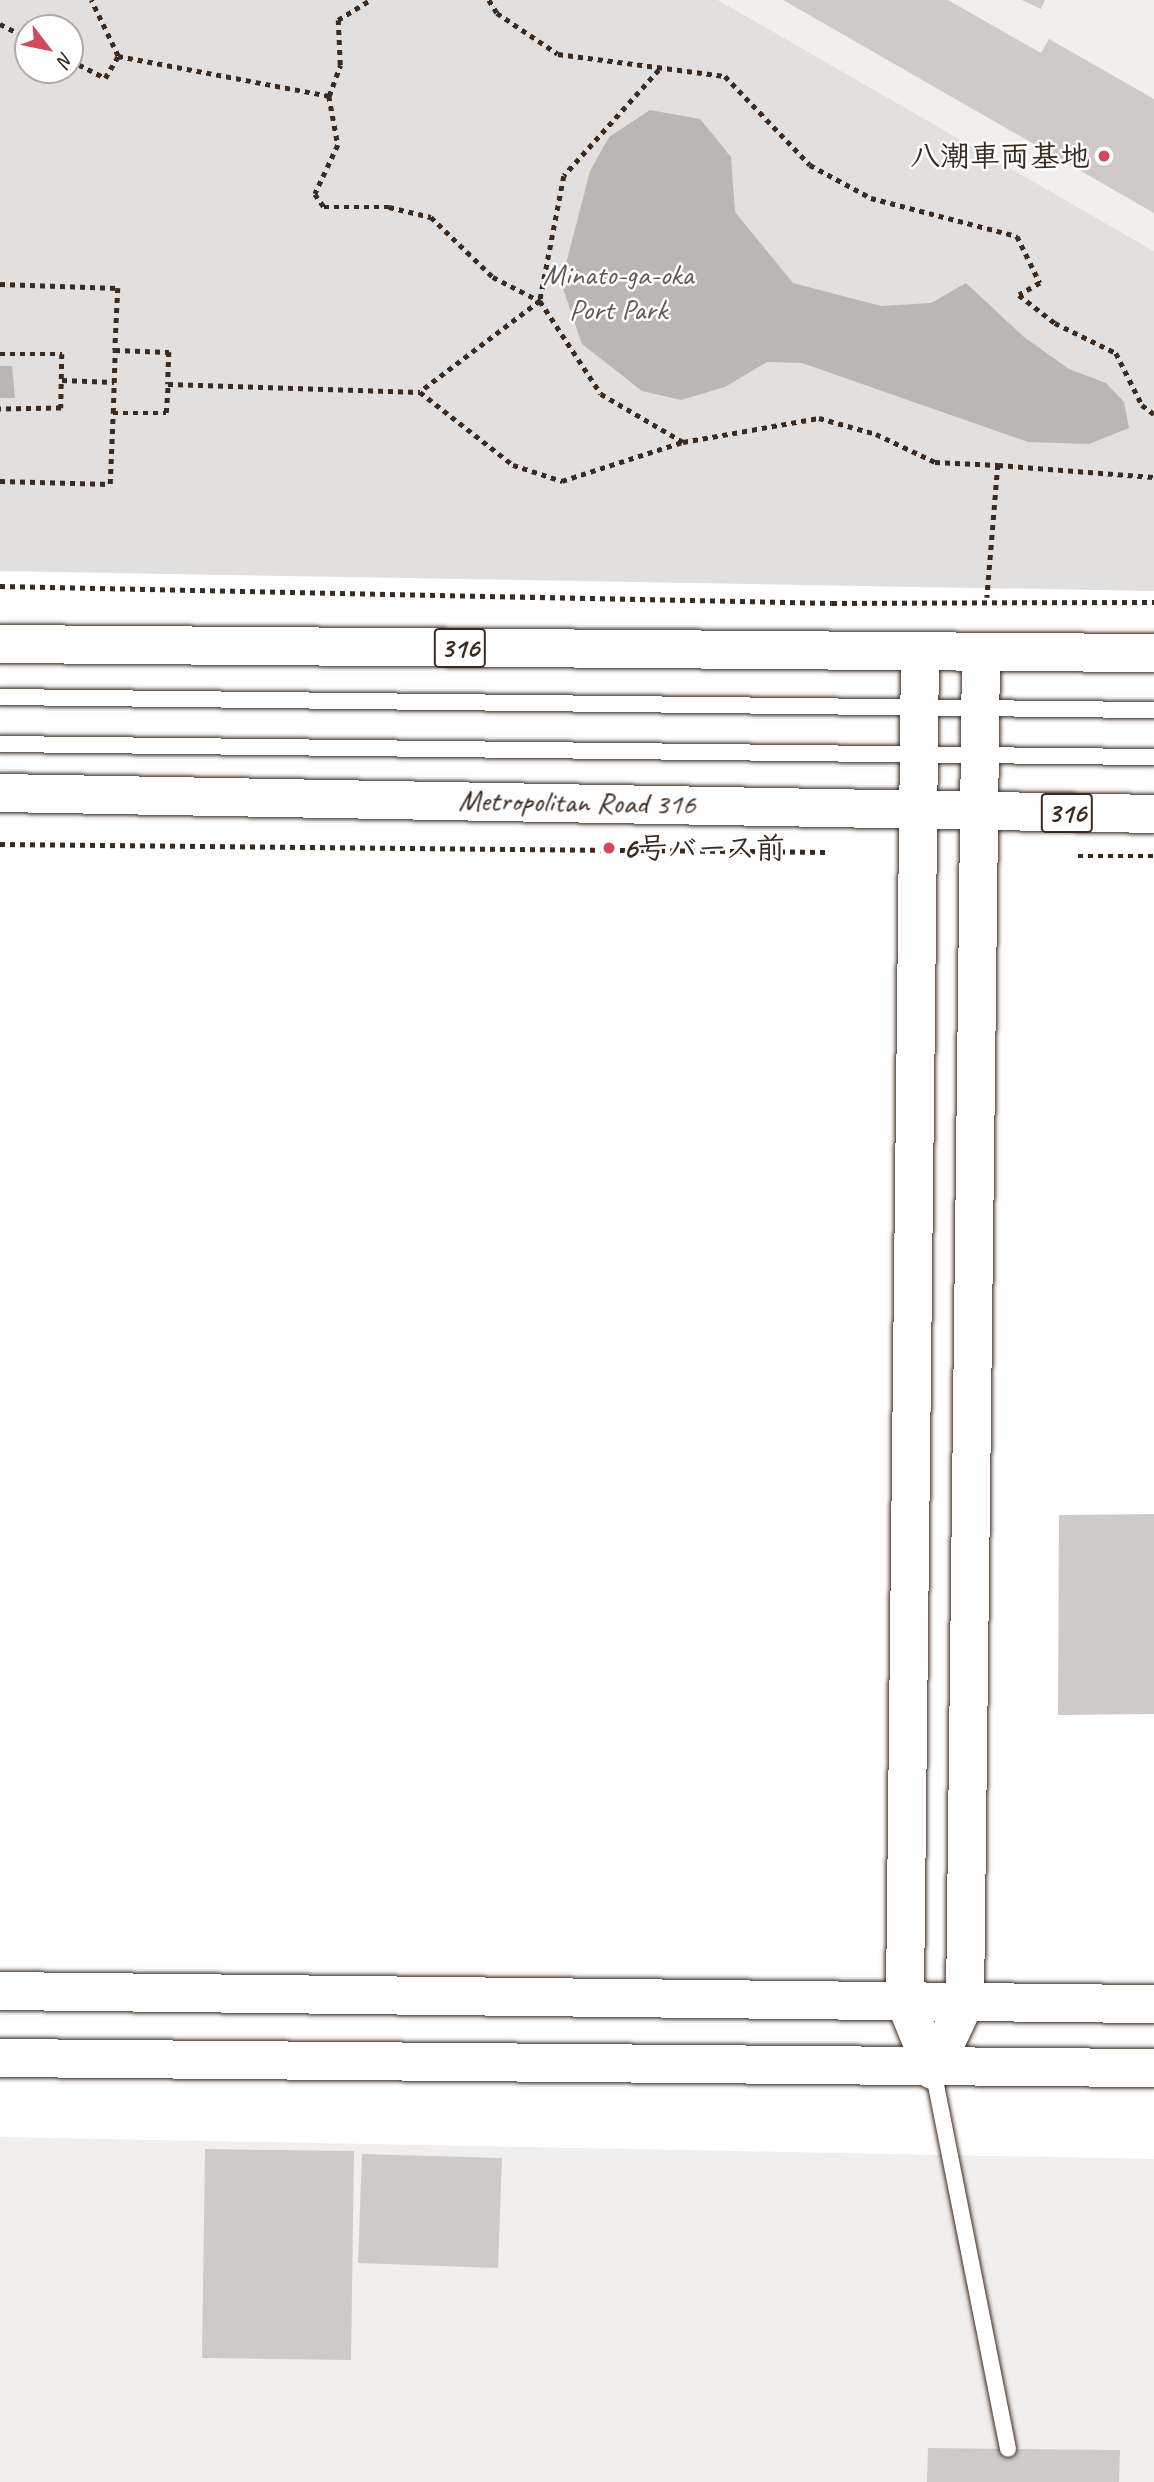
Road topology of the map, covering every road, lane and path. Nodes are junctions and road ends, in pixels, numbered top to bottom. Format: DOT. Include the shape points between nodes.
graph roads {
  1 [pos="92,0"];
  2 [pos="370,0"];
  3 [pos="489,0"];
  4 [pos="118,56"];
  5 [pos="84,67"];
  6 [pos="659,71"];
  7 [pos="329,96"];
  8 [pos="0,284"];
  9 [pos="540,301"];
  10 [pos="115,350"];
  11 [pos="0,354"];
  12 [pos="62,380"];
  13 [pos="114,382"];
  14 [pos="168,384"];
  15 [pos="420,392"];
  16 [pos="0,409"];
  17 [pos="113,413"];
  18 [pos="1154,414"];
  19 [pos="684,442"];
  20 [pos="998,465"];
  21 [pos="1154,477"];
  22 [pos="0,481"];
  23 [pos="0,586"];
  24 [pos="986,598"];
  25 [pos="1154,602"];
  26 [pos="0,644"];
  27 [pos="920,652"];
  28 [pos="981,652"];
  29 [pos="1154,653"];
  30 [pos="0,697"];
  31 [pos="919,707"];
  32 [pos="980,708"];
  33 [pos="1154,710"];
  34 [pos="0,744"];
  35 [pos="918,754"];
  36 [pos="980,755"];
  37 [pos="1154,757"];
  38 [pos="0,793"];
  39 [pos="918,811"];
  40 [pos="979,811"];
  41 [pos="1154,814"];
  42 [pos="0,844"];
  43 [pos="826,852"];
  44 [pos="1078,856"];
  45 [pos="1154,856"];
  46 [pos="0,1991"];
  47 [pos="905,2001"];
  48 [pos="965,2002"];
  49 [pos="1154,2004"];
  50 [pos="0,2058"];
  51 [pos="1154,2068"];
  52 [pos="933,2070"];
  53 [pos="1008,2449"];
  1 -- 4 [label="path"];
  2 -- 7 [label="path" via="338,20 340,65"];
  3 -- 6 [label="path" via="497,13 558,54"];
  4 -- 5 [label="path" via="104,78"];
  4 -- 7 [label="path"];
  6 -- 9 [label="path" via="564,176"];
  6 -- 18 [label="path" via="725,76 810,165 871,198 1017,236 1040,283 1019,295 1055,323 1116,353 1142,405"];
  7 -- 9 [label="path" via="338,145 316,194 324,207 388,207 431,217 493,277"];
  8 -- 10 [label="path" via="118,288"];
  9 -- 15 [label="path"];
  9 -- 19 [label="path" via="601,394"];
  10 -- 13 [label="path"];
  10 -- 14 [label="path" via="169,352"];
  11 -- 12 [label="path" via="62,354"];
  12 -- 13 [label="path"];
  12 -- 16 [label="path" via="61,408"];
  13 -- 17 [label="path"];
  14 -- 15 [label="path"];
  14 -- 17 [label="path" via="166,413"];
  15 -- 19 [label="path" via="513,465 562,481"];
  17 -- 22 [label="path" via="110,484"];
  19 -- 20 [label="path" via="819,418 876,434 935,462"];
  20 -- 21 [label="path"];
  20 -- 24 [label="path"];
  23 -- 24 [label="path" via="832,603"];
  24 -- 25 [label="path"];
  26 -- 27 [label="street, 316"];
  27 -- 28 [label="street, 316"];
  27 -- 31 [label="street"];
  28 -- 29 [label="street, 316"];
  28 -- 32 [label="street"];
  30 -- 31 [label="lane"];
  31 -- 32 [label="lane"];
  31 -- 35 [label="street"];
  32 -- 33 [label="lane"];
  32 -- 36 [label="street"];
  34 -- 35 [label="lane"];
  35 -- 36 [label="lane"];
  35 -- 39 [label="street"];
  36 -- 37 [label="lane"];
  36 -- 40 [label="street"];
  38 -- 39 [label="street, Metropolitan Road 316 / 316"];
  39 -- 40 [label="street, Metropolitan Road 316 / 316"];
  39 -- 47 [label="street"];
  40 -- 41 [label="street, Metropolitan Road 316 / 316"];
  40 -- 48 [label="street"];
  42 -- 43 [label="path"];
  44 -- 45 [label="path"];
  46 -- 47 [label="street"];
  47 -- 48 [label="street"];
  47 -- 52 [label="street"];
  48 -- 49 [label="street"];
  48 -- 52 [label="street"];
  50 -- 52 [label="street"];
  51 -- 52 [label="street"];
  52 -- 53 [label="lane"];
}
